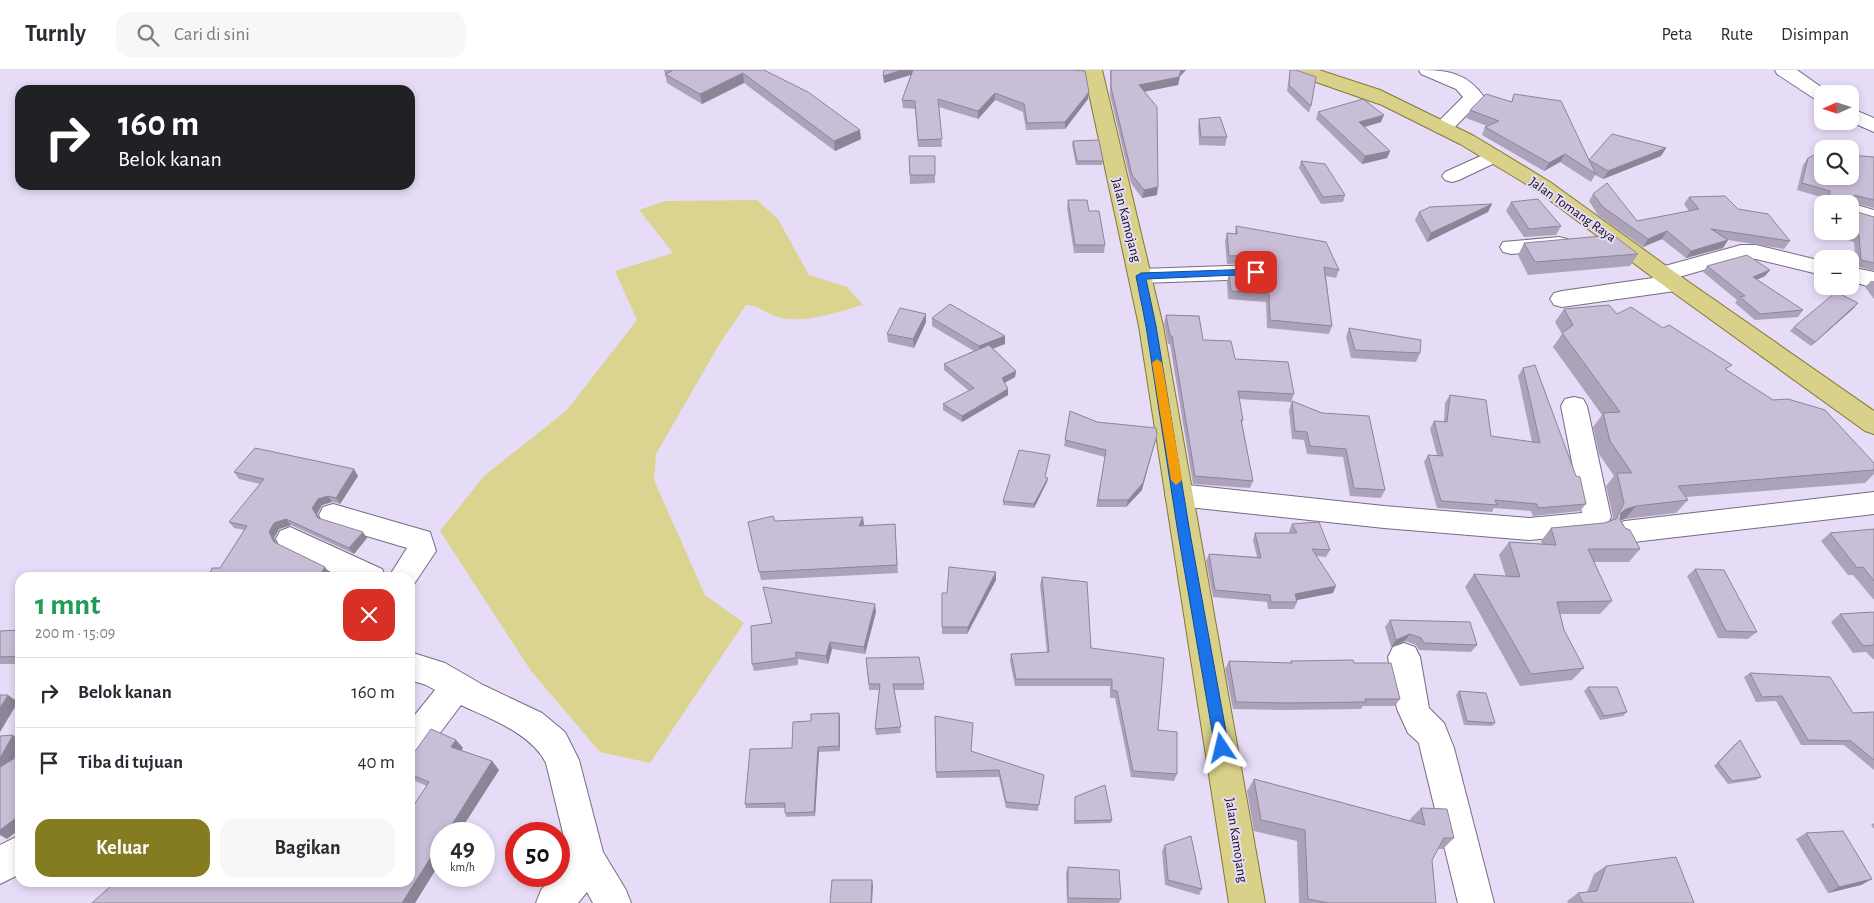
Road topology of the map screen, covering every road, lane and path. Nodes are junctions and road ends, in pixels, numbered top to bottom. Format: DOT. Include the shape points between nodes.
graph roads {
  1 [pos="1093,70"];
  2 [pos="1300,70"];
  3 [pos="1784,70"];
  4 [pos="1439,72"];
  5 [pos="1814,90"];
  6 [pos="1859,118"];
  7 [pos="1874,126"];
  8 [pos="1443,128"];
  9 [pos="1494,156"];
  10 [pos="1452,176"];
  11 [pos="1859,213"];
  12 [pos="1874,217"];
  13 [pos="1615,239"];
  14 [pos="1511,247"];
  15 [pos="1814,266"];
  16 [pos="1256,272"];
  17 [pos="1141,276"];
  18 [pos="1859,276"];
  19 [pos="1668,278"];
  20 [pos="1874,280"];
  21 [pos="1562,298"];
  22 [pos="1574,406"];
  23 [pos="1874,424"];
  24 [pos="1178,495"];
  25 [pos="1874,503"];
  26 [pos="333,515"];
  27 [pos="1625,532"];
  28 [pos="290,539"];
  29 [pos="359,572"];
  30 [pos="406,572"];
  31 [pos="1404,657"];
  32 [pos="415,667"];
  33 [pos="457,686"];
  34 [pos="415,740"];
  35 [pos="15,856"];
  36 [pos="589,862"];
  37 [pos="0,866"];
  38 [pos="554,903"];
  39 [pos="613,903"];
  40 [pos="1247,903"];
  41 [pos="1476,903"];
  1 -- 17 [label="main road, Jalan Kamojang"];
  2 -- 8 [label="main road, Jalan Tomang Raya" via="1373,94"];
  3 -- 5 [label="street"];
  4 -- 8 [label="street" via="1464,85 1474,98"];
  6 -- 7 [label="street"];
  8 -- 9 [label="main road, Jalan Tomang Raya"];
  9 -- 10 [label="street"];
  9 -- 13 [label="main road, Jalan Tomang Raya" via="1543,186"];
  11 -- 12 [label="street"];
  13 -- 14 [label="street"];
  13 -- 19 [label="main road, Jalan Tomang Raya"];
  15 -- 19 [label="street" via="1756,252 1741,252"];
  16 -- 17 [label="street"];
  17 -- 24 [label="main road, Jalan Kamojang"];
  18 -- 20 [label="street"];
  19 -- 21 [label="street"];
  19 -- 23 [label="main road, Jalan Tomang Raya"];
  22 -- 24 [label="street" via="1597,517 1593,523 1529,529"];
  24 -- 40 [label="main road, Jalan Kamojang"];
  25 -- 27 [label="street"];
  26 -- 30 [label="street" via="420,540 422,551"];
  28 -- 29 [label="street"];
  31 -- 41 [label="street" via="1413,709 1419,722 1432,734 1437,748"];
  32 -- 33 [label="street" via="434,673"];
  33 -- 34 [label="street"];
  33 -- 36 [label="street" via="530,724 553,743 562,760"];
  35 -- 37 [label="street"];
  36 -- 38 [label="street"];
  36 -- 39 [label="street"];
}
